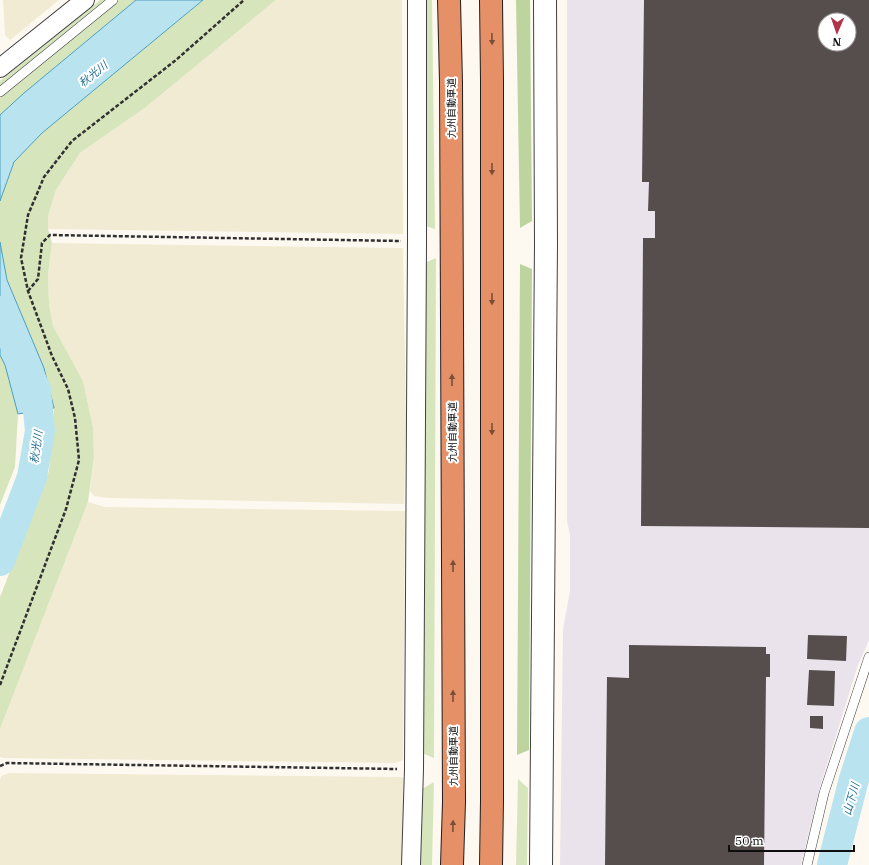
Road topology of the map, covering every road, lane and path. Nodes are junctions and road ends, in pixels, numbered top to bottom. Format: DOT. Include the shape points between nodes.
graph roads {
  1 [pos="85,0"];
  2 [pos="113,0"];
  3 [pos="244,0"];
  4 [pos="417,0"];
  5 [pos="449,0"];
  6 [pos="491,0"];
  7 [pos="545,0"];
  8 [pos="0,68"];
  9 [pos="0,92"];
  10 [pos="417,242"];
  11 [pos="28,291"];
  12 [pos="869,658"];
  13 [pos="0,685"];
  14 [pos="0,766"];
  15 [pos="414,769"];
  16 [pos="411,865"];
  17 [pos="452,865"];
  18 [pos="490,865"];
  19 [pos="541,865"];
  20 [pos="807,865"];
  1 -- 8 [label="street"];
  2 -- 9 [label="lane"];
  3 -- 11 [label="path" via="176,60 72,141 44,177 28,215 21,258"];
  4 -- 10 [label="street"];
  17 -- 5 [label="highway, 九州自動車道, one-way" via="454,786"];
  6 -- 18 [label="highway, one-way"];
  7 -- 19 [label="street" via="546,244"];
  10 -- 11 [label="path" via="50,235 42,243 38,278"];
  10 -- 15 [label="street"];
  11 -- 13 [label="path" via="52,356 68,389 75,418 79,460 66,509"];
  12 -- 20 [label="lane" via="824,793"];
  14 -- 15 [label="path" via="7,763"];
  15 -- 16 [label="street"];
}
